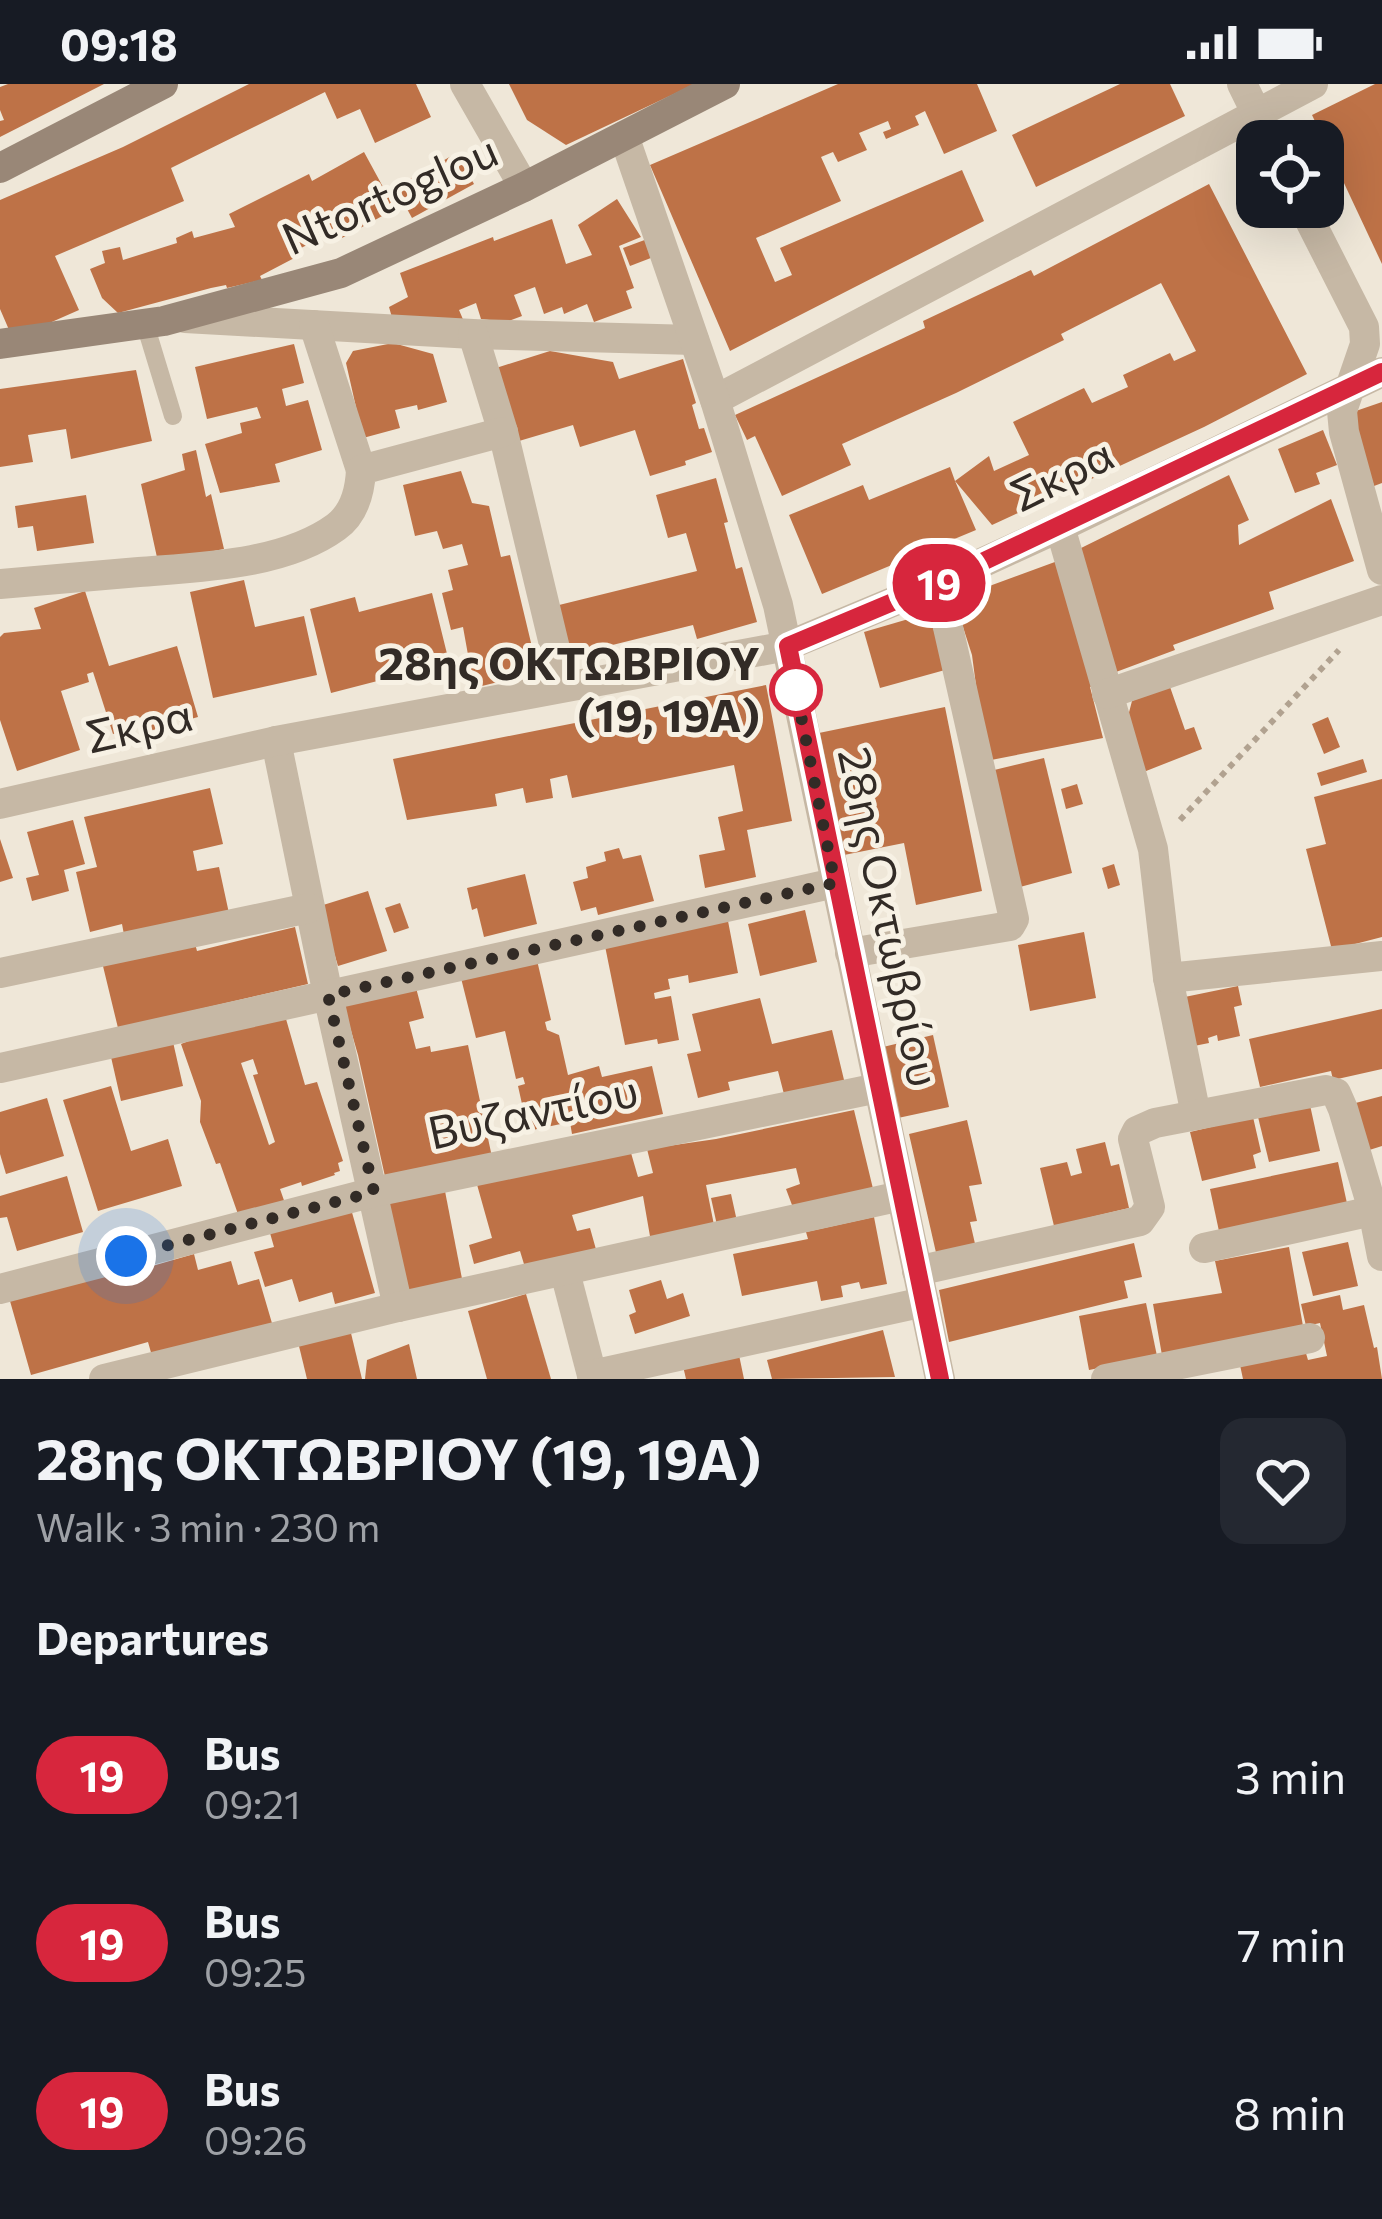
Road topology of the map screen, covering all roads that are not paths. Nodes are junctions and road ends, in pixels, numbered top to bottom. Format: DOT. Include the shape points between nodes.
graph roads {
  1 [pos="163,84"];
  2 [pos="465,84"];
  3 [pos="725,84"];
  4 [pos="1242,84"];
  5 [pos="1313,84"];
  6 [pos="1260,120"];
  7 [pos="1271,120"];
  8 [pos="625,136"];
  9 [pos="1236,140"];
  10 [pos="0,168"];
  11 [pos="524,187"];
  12 [pos="1314,228"];
  13 [pos="179,318"];
  14 [pos="145,324"];
  15 [pos="314,325"];
  16 [pos="473,334"];
  17 [pos="694,340"];
  18 [pos="0,344"];
  19 [pos="1382,372"];
  20 [pos="1352,386"];
  21 [pos="715,400"];
  22 [pos="172,416"];
  23 [pos="503,432"];
  24 [pos="362,470"];
  25 [pos="1060,527"];
  26 [pos="1382,570"];
  27 [pos="938,583"];
  28 [pos="0,584"];
  29 [pos="1382,600"];
  30 [pos="788,646"];
  31 [pos="564,686"];
  32 [pos="1107,694"];
  33 [pos="276,741"];
  34 [pos="0,803"];
  35 [pos="835,883"];
  36 [pos="310,908"];
  37 [pos="850,953"];
  38 [pos="1382,956"];
  39 [pos="0,973"];
  40 [pos="1168,978"];
  41 [pos="328,995"];
  42 [pos="0,1068"];
  43 [pos="878,1088"];
  44 [pos="1196,1115"];
  45 [pos="374,1192"];
  46 [pos="902,1196"];
  47 [pos="1378,1209"];
  48 [pos="1204,1248"];
  49 [pos="1382,1256"];
  50 [pos="565,1271"];
  51 [pos="921,1287"];
  52 [pos="0,1289"];
  53 [pos="398,1307"];
  54 [pos="1310,1338"];
  55 [pos="592,1377"];
  56 [pos="104,1379"];
  57 [pos="940,1379"];
  58 [pos="1106,1379"];
  1 -- 10 [label="main road"];
  2 -- 11 [label="street"];
  3 -- 8 [label="main road, Ntortoglou"];
  4 -- 6 [label="street"];
  5 -- 7 [label="street"];
  8 -- 11 [label="main road, Ntortoglou"];
  8 -- 17 [label="street, 28ης Οκτωβρίου"];
  9 -- 21 [label="street"];
  11 -- 13 [label="main road, Ntortoglou" via="341,274"];
  12 -- 20 [label="street" via="1364,327"];
  13 -- 14 [label="main road, Ntortoglou"];
  13 -- 15 [label="street"];
  14 -- 18 [label="main road, Ntortoglou"];
  14 -- 22 [label="lane"];
  15 -- 16 [label="street"];
  15 -- 24 [label="street"];
  16 -- 17 [label="street"];
  16 -- 23 [label="street"];
  17 -- 21 [label="street, 28ης Οκτωβρίου"];
  19 -- 20 [label="street, Σκρα"];
  20 -- 25 [label="street, Σκρα"];
  20 -- 26 [label="street" via="1344,432"];
  21 -- 30 [label="street, 28ης Οκτωβρίου"];
  23 -- 24 [label="street"];
  23 -- 31 [label="street"];
  24 -- 28 [label="street" via="347,515 301,546 201,567"];
  25 -- 27 [label="street, Σκρα"];
  25 -- 32 [label="street"];
  27 -- 30 [label="street, Σκρα"];
  27 -- 37 [label="street" via="1014,919 1010,926"];
  29 -- 32 [label="street"];
  30 -- 31 [label="street, Σκρα"];
  30 -- 35 [label="street, 28ης Οκτωβρίου"];
  31 -- 33 [label="street, Σκρα"];
  32 -- 40 [label="street" via="1153,849"];
  33 -- 34 [label="street, Σκρα"];
  33 -- 36 [label="street"];
  35 -- 37 [label="street, 28ης Οκτωβρίου"];
  35 -- 41 [label="street"];
  36 -- 39 [label="street"];
  36 -- 41 [label="street"];
  37 -- 43 [label="street, 28ης Οκτωβρίου"];
  38 -- 40 [label="street"];
  40 -- 44 [label="street"];
  41 -- 42 [label="street"];
  41 -- 45 [label="street"];
  43 -- 45 [label="street, Βυζαντίου"];
  43 -- 46 [label="street, 28ης Οκτωβρίου"];
  44 -- 47 [label="street" via="1336,1093"];
  44 -- 51 [label="street" via="1135,1133 1150,1207 1140,1221"];
  45 -- 52 [label="street, Βυζαντίου"];
  45 -- 53 [label="street"];
  46 -- 50 [label="street"];
  46 -- 51 [label="street, 28ης Οκτωβρίου"];
  47 -- 48 [label="street"];
  47 -- 49 [label="street"];
  50 -- 53 [label="street"];
  50 -- 55 [label="street"];
  51 -- 55 [label="street"];
  51 -- 57 [label="street, 28ης Οκτωβρίου"];
  53 -- 56 [label="street"];
  54 -- 58 [label="street"];
}
